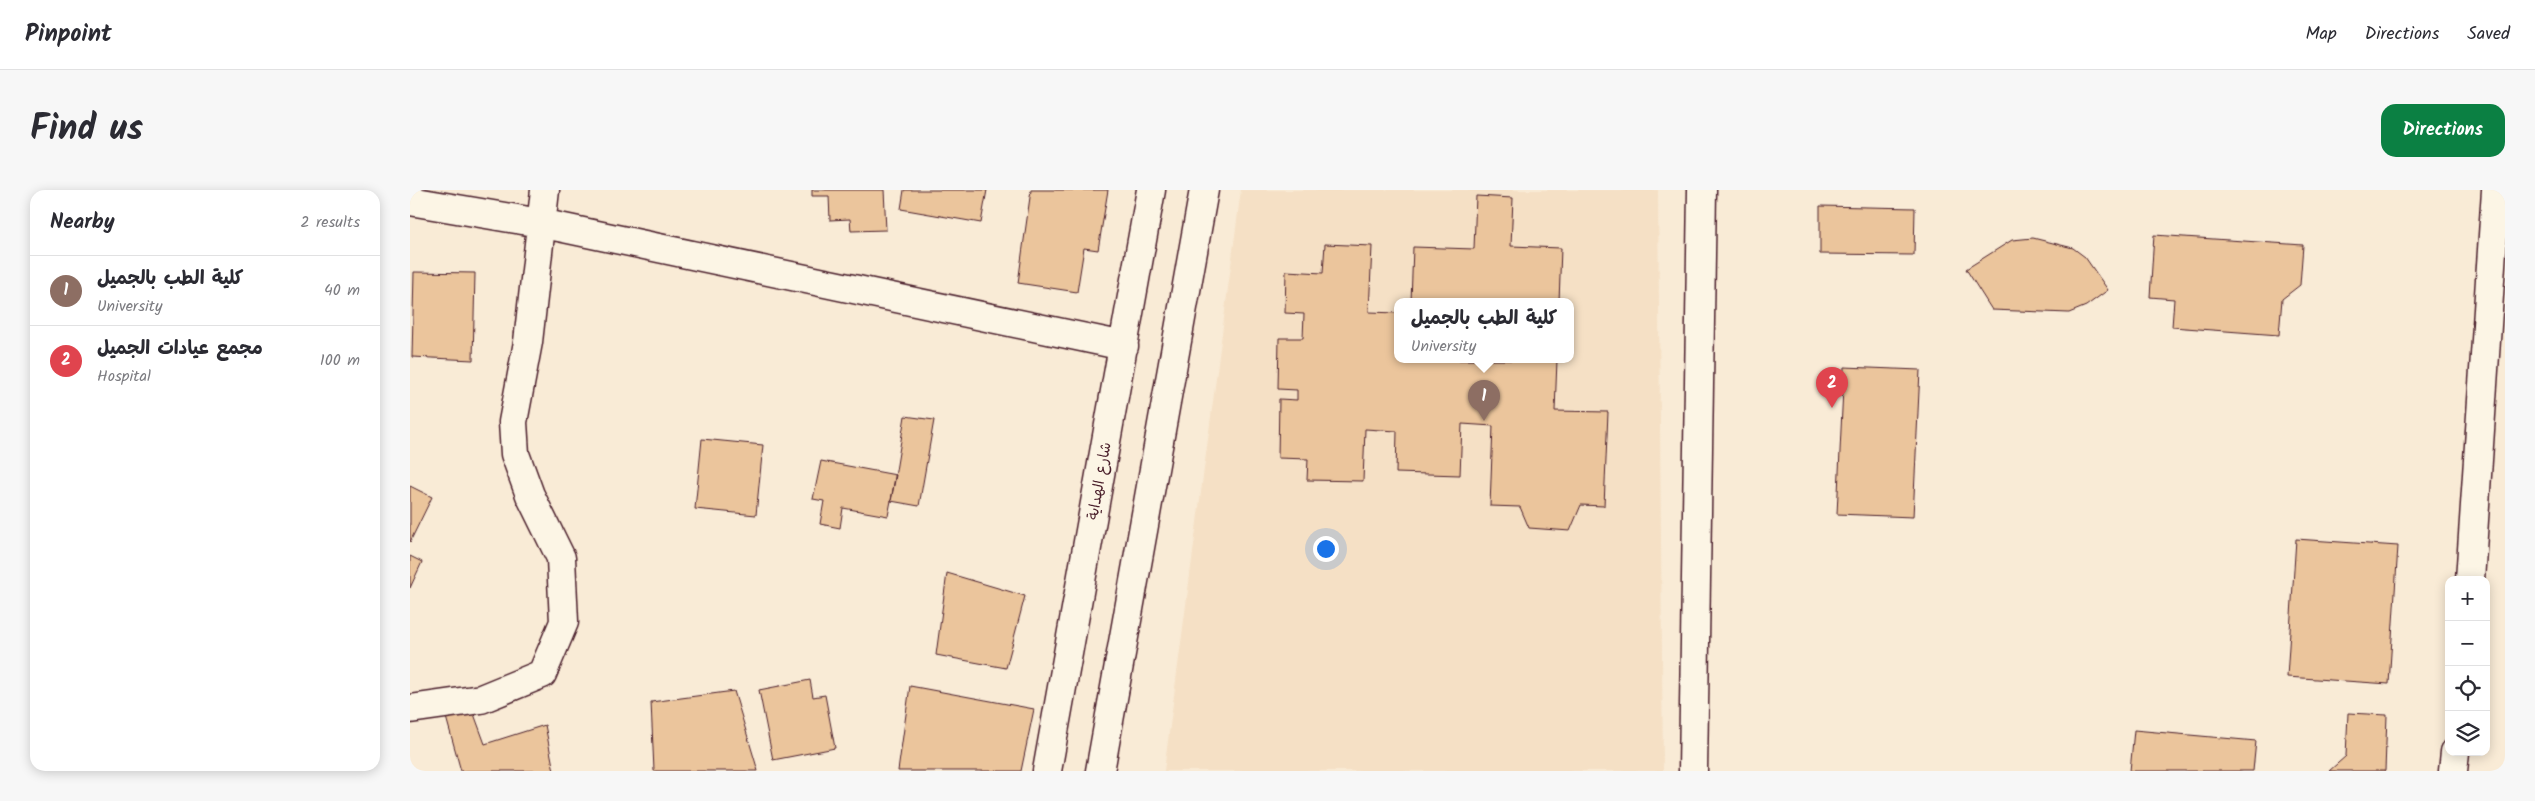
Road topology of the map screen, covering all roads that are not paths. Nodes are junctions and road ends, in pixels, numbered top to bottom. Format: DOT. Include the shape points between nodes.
graph roads {
  1 [pos="545,190"];
  2 [pos="1151,190"];
  3 [pos="1204,190"];
  4 [pos="1702,190"];
  5 [pos="2496,190"];
  6 [pos="410,201"];
  7 [pos="540,223"];
  8 [pos="1124,346"];
  9 [pos="2470,576"];
  10 [pos="410,709"];
  11 [pos="2454,756"];
  12 [pos="1047,771"];
  13 [pos="1100,771"];
  14 [pos="1693,771"];
  15 [pos="2453,771"];
  1 -- 7 [label="street"];
  2 -- 8 [label="street, شارع الهداية"];
  3 -- 13 [label="street"];
  4 -- 14 [label="street"];
  5 -- 9 [label="street"];
  6 -- 7 [label="street"];
  7 -- 8 [label="street"];
  7 -- 10 [label="street" via="528,342 512,422 515,454 561,558 564,622 542,674 481,699"];
  8 -- 12 [label="street, شارع الهداية"];
  11 -- 15 [label="street"];
}
